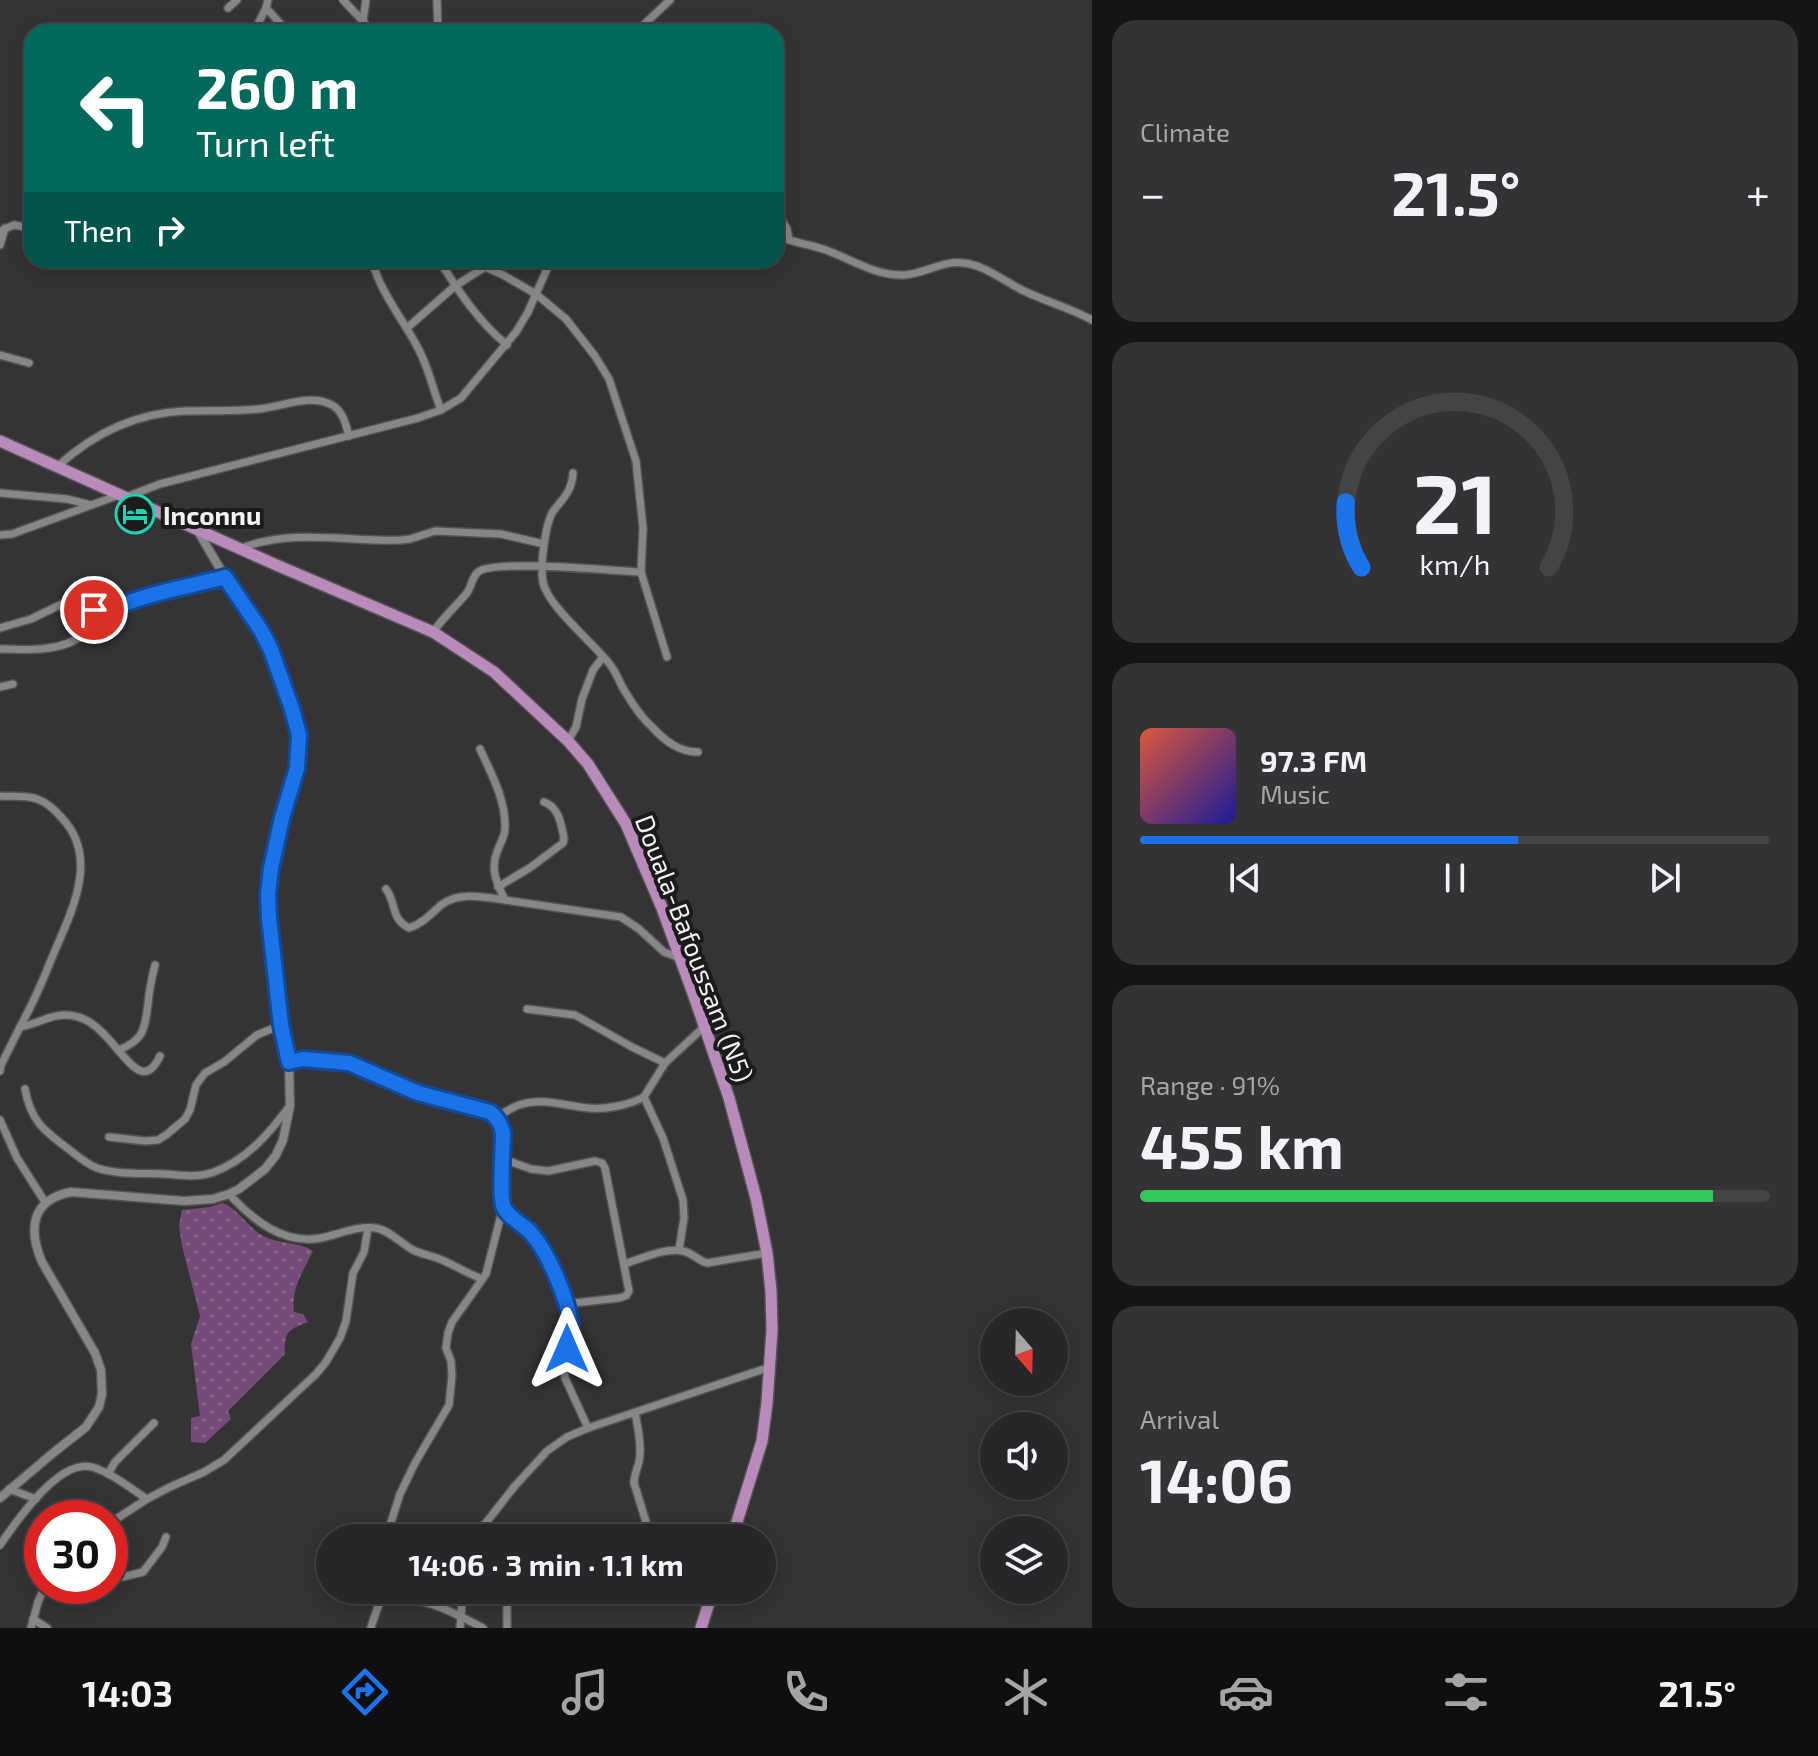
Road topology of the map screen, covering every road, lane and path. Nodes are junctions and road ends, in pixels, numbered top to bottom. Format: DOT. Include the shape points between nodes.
graph roads {
  1 [pos="237,0"];
  2 [pos="343,0"];
  3 [pos="366,0"];
  4 [pos="437,0"];
  5 [pos="670,0"];
  6 [pos="267,4"];
  7 [pos="228,8"];
  8 [pos="363,21"];
  9 [pos="258,24"];
  10 [pos="282,24"];
  11 [pos="365,24"];
  12 [pos="438,24"];
  13 [pos="644,24"];
  14 [pos="784,224"];
  15 [pos="24,226"];
  16 [pos="3,230"];
  17 [pos="784,238"];
  18 [pos="789,240"];
  19 [pos="0,245"];
  20 [pos="374,268"];
  21 [pos="444,268"];
  22 [pos="483,268"];
  23 [pos="487,268"];
  24 [pos="547,268"];
  25 [pos="455,286"];
  26 [pos="536,294"];
  27 [pos="1092,320"];
  28 [pos="407,328"];
  29 [pos="507,345"];
  30 [pos="0,355"];
  31 [pos="29,363"];
  32 [pos="441,410"];
  33 [pos="349,436"];
  34 [pos="0,441"];
  35 [pos="58,466"];
  36 [pos="573,473"];
  37 [pos="0,493"];
  38 [pos="124,496"];
  39 [pos="93,506"];
  40 [pos="195,527"];
  41 [pos="0,535"];
  42 [pos="544,544"];
  43 [pos="242,548"];
  44 [pos="542,567"];
  45 [pos="641,572"];
  46 [pos="225,577"];
  47 [pos="103,613"];
  48 [pos="0,628"];
  49 [pos="433,632"];
  50 [pos="0,649"];
  51 [pos="603,657"];
  52 [pos="667,657"];
  53 [pos="13,684"];
  54 [pos="0,687"];
  55 [pos="568,741"];
  56 [pos="480,749"];
  57 [pos="698,752"];
  58 [pos="0,796"];
  59 [pos="544,802"];
  60 [pos="498,887"];
  61 [pos="386,889"];
  62 [pos="505,900"];
  63 [pos="680,958"];
  64 [pos="155,965"];
  65 [pos="527,1009"];
  66 [pos="281,1025"];
  67 [pos="705,1026"];
  68 [pos="20,1027"];
  69 [pos="118,1050"];
  70 [pos="160,1056"];
  71 [pos="289,1062"];
  72 [pos="665,1063"];
  73 [pos="0,1071"];
  74 [pos="25,1089"];
  75 [pos="644,1097"];
  76 [pos="290,1106"];
  77 [pos="496,1117"];
  78 [pos="0,1120"];
  79 [pos="109,1137"];
  80 [pos="503,1159"];
  81 [pos="229,1194"];
  82 [pos="45,1202"];
  83 [pos="503,1207"];
  84 [pos="368,1228"];
  85 [pos="679,1250"];
  86 [pos="767,1253"];
  87 [pos="624,1264"];
  88 [pos="482,1279"];
  89 [pos="565,1304"];
  90 [pos="771,1367"];
  91 [pos="635,1413"];
  92 [pos="154,1423"];
  93 [pos="588,1428"];
  94 [pos="108,1474"];
  95 [pos="9,1489"];
  96 [pos="0,1498"];
  97 [pos="36,1499"];
  98 [pos="147,1499"];
  99 [pos="128,1511"];
  100 [pos="390,1524"];
  101 [pos="485,1524"];
  102 [pos="647,1524"];
  103 [pos="736,1524"];
  104 [pos="166,1537"];
  105 [pos="0,1545"];
  106 [pos="128,1576"];
  107 [pos="39,1604"];
  108 [pos="379,1604"];
  109 [pos="428,1604"];
  110 [pos="462,1604"];
  111 [pos="507,1604"];
  112 [pos="708,1604"];
  113 [pos="462,1616"];
  114 [pos="32,1624"];
  115 [pos="371,1627"];
  116 [pos="47,1628"];
  117 [pos="460,1628"];
  118 [pos="483,1628"];
  119 [pos="507,1628"];
  120 [pos="701,1628"];
  1 -- 7 [label="street"];
  2 -- 8 [label="street"];
  3 -- 8 [label="street"];
  4 -- 12 [label="street"];
  5 -- 13 [label="street"];
  6 -- 9 [label="street"];
  6 -- 10 [label="street"];
  8 -- 11 [label="street"];
  14 -- 18 [label="street"];
  15 -- 16 [label="street"];
  16 -- 19 [label="street"];
  17 -- 18 [label="street"];
  18 -- 27 [label="street" via="888,274 967,263"];
  20 -- 28 [label="street"];
  21 -- 25 [label="street"];
  22 -- 25 [label="street"];
  23 -- 26 [label="street"];
  24 -- 26 [label="street"];
  25 -- 28 [label="street"];
  25 -- 29 [label="street"];
  26 -- 29 [label="street"];
  26 -- 45 [label="street" via="579,334 609,379 636,461"];
  28 -- 32 [label="street"];
  29 -- 32 [label="street" via="461,398"];
  30 -- 31 [label="street"];
  32 -- 33 [label="street"];
  33 -- 35 [label="street" via="341,413 322,401 256,410 180,411 131,420 80,447"];
  33 -- 38 [label="street"];
  34 -- 35 [label="highway, Douala-Bafoussam (N5)"];
  35 -- 38 [label="highway, Douala-Bafoussam (N5)"];
  36 -- 42 [label="street"];
  37 -- 39 [label="street"];
  38 -- 39 [label="street"];
  38 -- 40 [label="highway, Douala-Bafoussam (N5)"];
  39 -- 41 [label="street"];
  40 -- 43 [label="highway, Douala-Bafoussam (N5)"];
  40 -- 46 [label="street"];
  42 -- 43 [label="street" via="501,534 435,531 401,540 276,540"];
  42 -- 44 [label="street"];
  43 -- 49 [label="highway, Douala-Bafoussam (N5)"];
  44 -- 45 [label="street"];
  44 -- 49 [label="street" via="482,569"];
  44 -- 51 [label="street" via="550,596"];
  45 -- 52 [label="street"];
  46 -- 47 [label="street" via="143,597"];
  46 -- 66 [label="street" via="271,650 299,735 297,768 268,894"];
  47 -- 48 [label="street" via="64,603"];
  47 -- 50 [label="street" via="85,634 64,645"];
  49 -- 55 [label="highway, Douala-Bafoussam (N5)" via="494,672"];
  51 -- 55 [label="street" via="593,670"];
  51 -- 57 [label="street" via="651,727 681,750"];
  53 -- 54 [label="street"];
  55 -- 63 [label="highway, Douala-Bafoussam (N5)" via="626,824"];
  56 -- 60 [label="street" via="504,813 505,829 494,860"];
  58 -- 68 [label="street" via="36,798 46,804 70,826 80,852 72,914"];
  59 -- 60 [label="street" via="556,810 563,843"];
  60 -- 62 [label="street"];
  61 -- 62 [label="street" via="396,918 409,928 456,897"];
  62 -- 63 [label="street" via="621,917 664,952"];
  63 -- 67 [label="highway, Douala-Bafoussam (N5)"];
  64 -- 69 [label="street" via="143,1031 138,1040"];
  65 -- 72 [label="street" via="575,1015"];
  66 -- 71 [label="street"];
  66 -- 79 [label="street" via="257,1035 205,1073 185,1119 166,1135 145,1141"];
  67 -- 72 [label="street"];
  67 -- 86 [label="highway, Douala-Bafoussam (N5)" via="747,1161"];
  68 -- 69 [label="street" via="74,1014 96,1025"];
  68 -- 73 [label="street"];
  69 -- 70 [label="street" via="144,1071"];
  71 -- 76 [label="street"];
  71 -- 77 [label="street" via="349,1063 418,1093"];
  72 -- 75 [label="street"];
  74 -- 76 [label="street" via="34,1117 48,1134 90,1165 119,1172 189,1176 217,1171 259,1143"];
  75 -- 77 [label="street" via="590,1109 531,1103"];
  75 -- 85 [label="street" via="683,1200"];
  76 -- 81 [label="street" via="276,1155"];
  77 -- 80 [label="street" via="503,1133"];
  78 -- 82 [label="street"];
  80 -- 83 [label="street"];
  80 -- 87 [label="street" via="548,1171 602,1163"];
  81 -- 82 [label="street" via="184,1201 71,1192"];
  81 -- 84 [label="street" via="260,1224 288,1236 320,1238"];
  82 -- 95 [label="street" via="35,1222 36,1248 95,1353 102,1394 86,1427"];
  83 -- 88 [label="street"];
  83 -- 89 [label="street" via="540,1245"];
  84 -- 88 [label="street"];
  84 -- 98 [label="street" via="353,1273 346,1321 326,1362 224,1460"];
  85 -- 86 [label="street" via="707,1263"];
  85 -- 87 [label="street"];
  86 -- 90 [label="highway, Douala-Bafoussam (N5)"];
  87 -- 89 [label="street" via="626,1296"];
  88 -- 100 [label="street" via="452,1322 446,1343 449,1405 415,1463"];
  89 -- 93 [label="street" via="571,1326 565,1378"];
  90 -- 91 [label="street"];
  90 -- 103 [label="highway, Douala-Bafoussam (N5)" via="762,1441"];
  91 -- 93 [label="street"];
  91 -- 102 [label="street" via="639,1460 634,1483"];
  92 -- 94 [label="street"];
  93 -- 101 [label="street" via="547,1451"];
  94 -- 97 [label="street" via="93,1467 72,1469"];
  94 -- 98 [label="street"];
  95 -- 96 [label="street"];
  95 -- 97 [label="street"];
  97 -- 105 [label="street"];
  98 -- 99 [label="street"];
  104 -- 106 [label="street" via="143,1572"];
  107 -- 114 [label="street"];
  108 -- 115 [label="street"];
  109 -- 113 [label="street"];
  110 -- 113 [label="street"];
  111 -- 119 [label="street"];
  112 -- 120 [label="highway"];
  113 -- 117 [label="street"];
  113 -- 118 [label="street"];
  114 -- 116 [label="street"];
}
